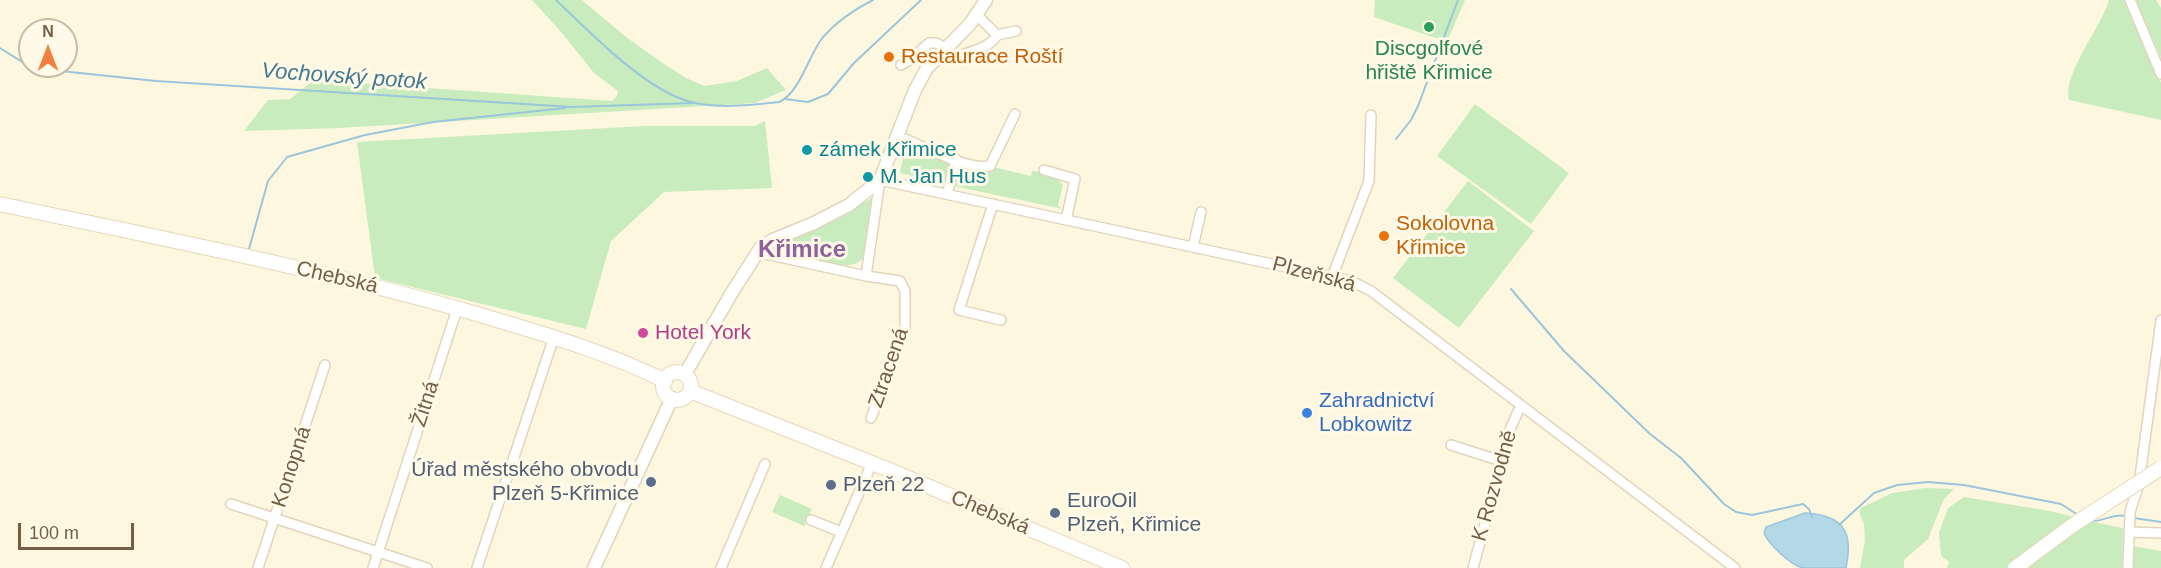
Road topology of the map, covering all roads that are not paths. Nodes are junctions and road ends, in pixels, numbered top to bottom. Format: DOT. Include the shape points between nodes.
graph roads {
  1 [pos="986,0"];
  2 [pos="2130,0"];
  3 [pos="976,15"];
  4 [pos="1016,31"];
  5 [pos="998,34"];
  6 [pos="948,53"];
  7 [pos="901,65"];
  8 [pos="2161,74"];
  9 [pos="1016,114"];
  10 [pos="1371,115"];
  11 [pos="905,139"];
  12 [pos="956,159"];
  13 [pos="1044,170"];
  14 [pos="880,180"];
  15 [pos="947,194"];
  16 [pos="0,204"];
  17 [pos="993,204"];
  18 [pos="1201,212"];
  19 [pos="1066,220"];
  20 [pos="1193,247"];
  21 [pos="755,255"];
  22 [pos="866,276"];
  23 [pos="1332,277"];
  24 [pos="457,309"];
  25 [pos="1001,320"];
  26 [pos="2161,320"];
  27 [pos="554,337"];
  28 [pos="325,365"];
  29 [pos="685,374"];
  30 [pos="665,381"];
  31 [pos="690,391"];
  32 [pos="672,398"];
  33 [pos="1521,405"];
  34 [pos="871,418"];
  35 [pos="1451,445"];
  36 [pos="1502,461"];
  37 [pos="872,463"];
  38 [pos="765,464"];
  39 [pos="2161,468"];
  40 [pos="231,504"];
  41 [pos="275,519"];
  42 [pos="811,520"];
  43 [pos="841,532"];
  44 [pos="2129,532"];
  45 [pos="2161,533"];
  46 [pos="378,553"];
  47 [pos="258,568"];
  48 [pos="373,568"];
  49 [pos="427,568"];
  50 [pos="477,568"];
  51 [pos="594,568"];
  52 [pos="721,568"];
  53 [pos="826,568"];
  54 [pos="1122,568"];
  55 [pos="1473,568"];
  56 [pos="1735,568"];
  57 [pos="2015,568"];
  58 [pos="2128,568"];
  1 -- 3 [label="street"];
  2 -- 8 [label="street"];
  3 -- 5 [label="street"];
  3 -- 6 [label="street"];
  4 -- 5 [label="street"];
  5 -- 6 [label="street" via="986,45"];
  6 -- 7 [label="street" via="936,43 929,43"];
  6 -- 14 [label="street" via="927,68 915,90"];
  9 -- 12 [label="street" via="990,166"];
  10 -- 23 [label="street" via="1369,181"];
  11 -- 12 [label="street"];
  12 -- 15 [label="street"];
  13 -- 19 [label="street" via="1075,179"];
  14 -- 15 [label="street, Plzeňská"];
  14 -- 21 [label="street" via="849,206 773,240"];
  14 -- 22 [label="street"];
  15 -- 17 [label="street, Plzeňská"];
  16 -- 24 [label="main road, Chebská" via="299,269"];
  17 -- 19 [label="street, Plzeňská"];
  17 -- 25 [label="street" via="959,310"];
  18 -- 20 [label="street"];
  19 -- 20 [label="street, Plzeňská"];
  20 -- 23 [label="street, Plzeňská"];
  21 -- 22 [label="street"];
  21 -- 29 [label="street"];
  22 -- 34 [label="street, Ztracená" via="900,281 904,291 905,328"];
  23 -- 33 [label="street, Plzeňská" via="1371,291"];
  24 -- 27 [label="main road, Chebská"];
  24 -- 46 [label="street, Žitná"];
  26 -- 44 [label="street"];
  27 -- 30 [label="main road, Chebská"];
  27 -- 50 [label="street"];
  28 -- 41 [label="street, Konopná"];
  29 -- 30 [label="main road" via="673,373"];
  29 -- 31 [label="main road" via="691,382"];
  30 -- 32 [label="main road" via="666,393"];
  31 -- 32 [label="main road" via="681,399"];
  31 -- 37 [label="main road, Chebská"];
  32 -- 51 [label="street"];
  33 -- 36 [label="street, K Rozvodně"];
  33 -- 56 [label="street, Plzeňská"];
  35 -- 36 [label="street"];
  36 -- 55 [label="street, K Rozvodně"];
  37 -- 43 [label="street"];
  37 -- 54 [label="main road, Chebská"];
  38 -- 52 [label="street"];
  39 -- 57 [label="main road, bridge"];
  40 -- 41 [label="street"];
  41 -- 46 [label="street"];
  41 -- 47 [label="street, Konopná"];
  42 -- 43 [label="street"];
  43 -- 53 [label="street"];
  44 -- 45 [label="street"];
  44 -- 58 [label="street"];
  46 -- 48 [label="street, Žitná"];
  46 -- 49 [label="street"];
}
